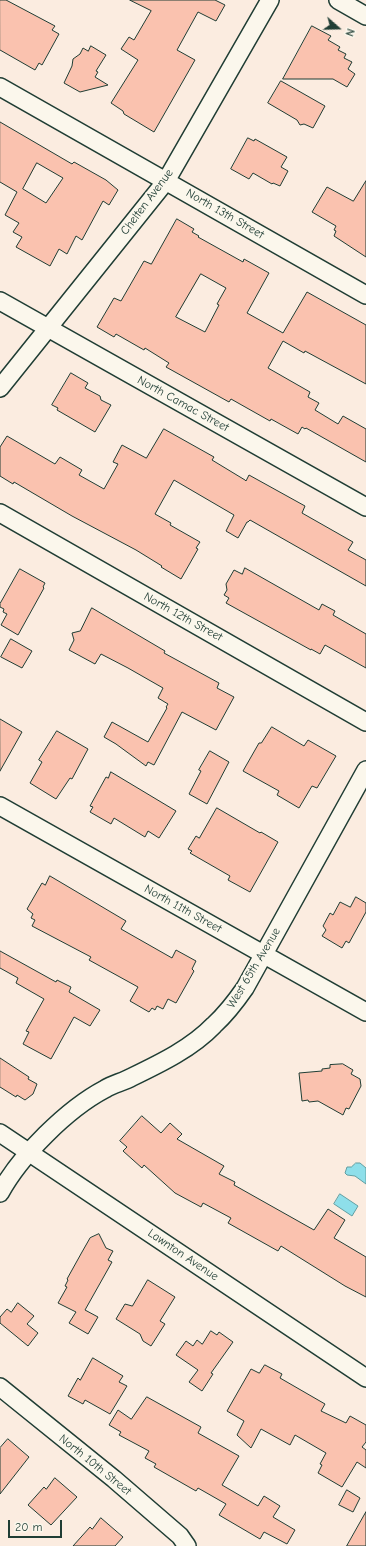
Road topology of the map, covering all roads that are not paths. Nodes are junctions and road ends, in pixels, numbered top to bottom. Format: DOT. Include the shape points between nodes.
graph roads {
  1 [pos="270,0"];
  2 [pos="338,0"];
  3 [pos="366,16"];
  4 [pos="0,87"];
  5 [pos="166,181"];
  6 [pos="366,295"];
  7 [pos="0,301"];
  8 [pos="48,328"];
  9 [pos="0,388"];
  10 [pos="366,507"];
  11 [pos="0,513"];
  12 [pos="366,722"];
  13 [pos="366,770"];
  14 [pos="0,806"];
  15 [pos="264,954"];
  16 [pos="366,1012"];
  17 [pos="0,1133"];
  18 [pos="30,1152"];
  19 [pos="0,1193"];
  20 [pos="366,1378"];
  21 [pos="0,1387"];
  22 [pos="187,1546"];
  1 -- 5 [label="street, Chelten Avenue"];
  2 -- 3 [label="street"];
  4 -- 5 [label="street, North 13th Street"];
  5 -- 6 [label="street, North 13th Street"];
  5 -- 8 [label="street, Chelten Avenue"];
  7 -- 8 [label="street, North Camac Street"];
  8 -- 9 [label="street, Chelten Avenue"];
  8 -- 10 [label="street, North Camac Street"];
  11 -- 12 [label="street, North 12th Street"];
  13 -- 15 [label="street, West 65th Avenue"];
  14 -- 15 [label="street, North 11th Street"];
  15 -- 16 [label="street, North 11th Street"];
  15 -- 18 [label="street, West 65th Avenue" via="245,988 214,1026 195,1042 131,1078 105,1089 72,1111"];
  17 -- 18 [label="street, Lawnton Avenue"];
  18 -- 19 [label="street, West 65th Avenue"];
  18 -- 20 [label="street, Lawnton Avenue"];
  21 -- 22 [label="street, North 10th Street" via="114,1479 180,1536"];
}
